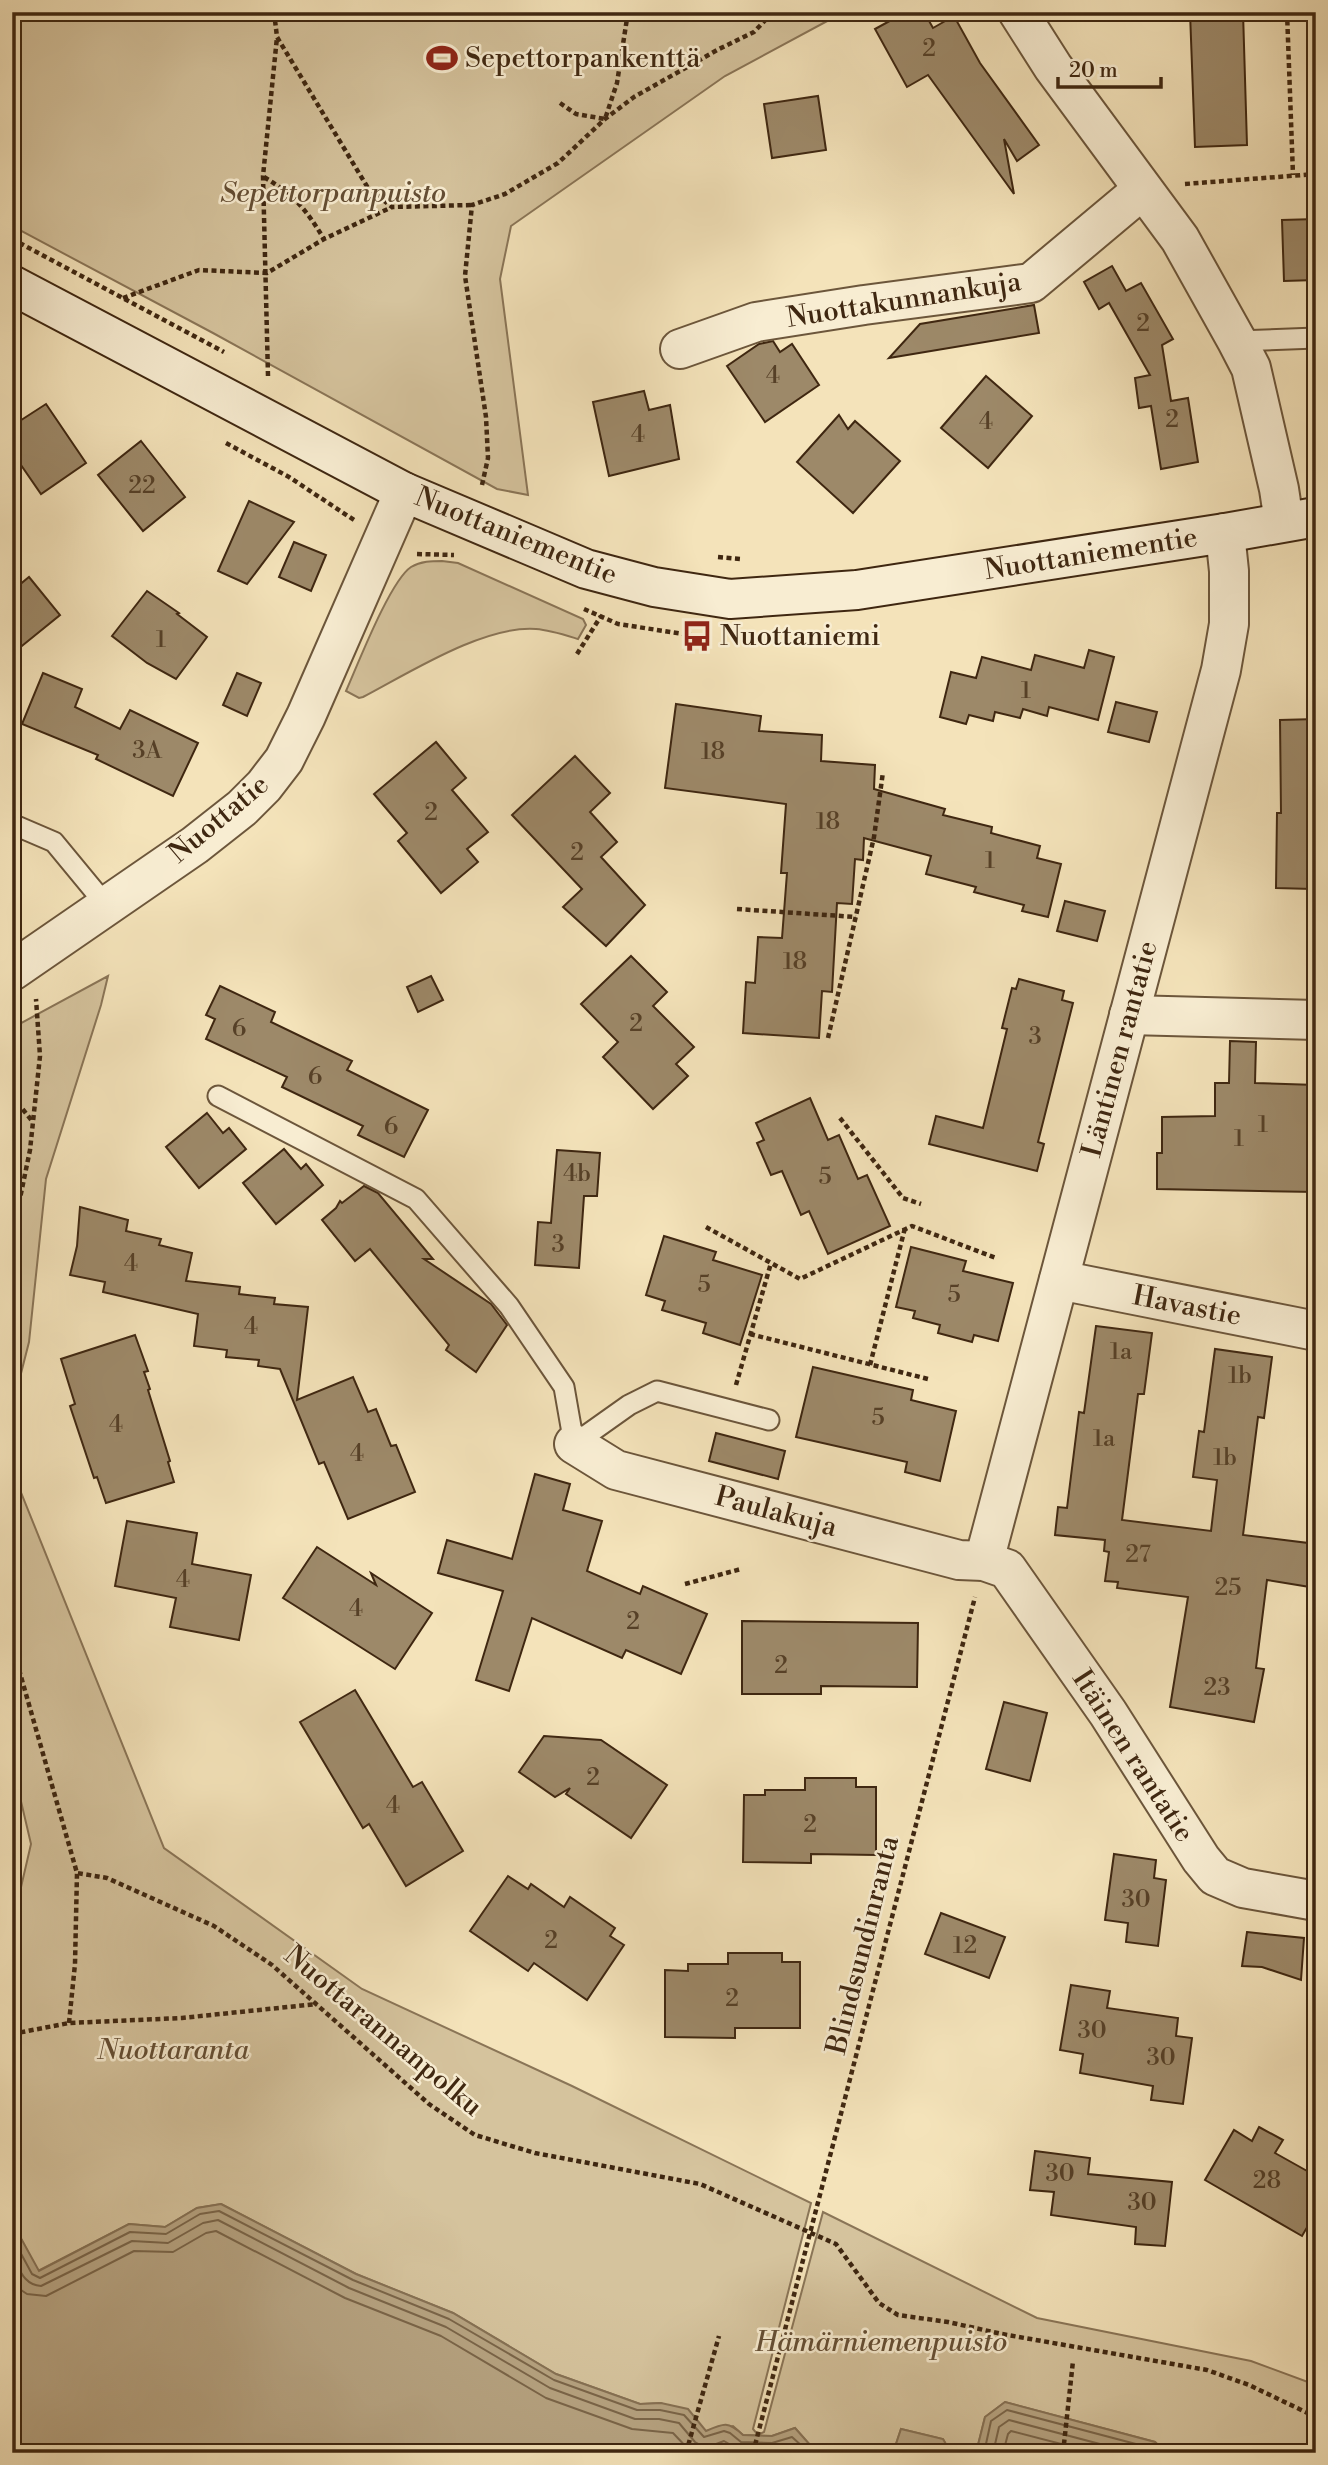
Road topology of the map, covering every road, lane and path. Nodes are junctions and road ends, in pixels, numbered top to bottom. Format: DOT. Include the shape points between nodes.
graph roads {
  1 [pos="274,12"];
  2 [pos="628,12"];
  3 [pos="773,12"];
  4 [pos="1018,12"];
  5 [pos="1287,12"];
  6 [pos="277,37"];
  7 [pos="560,103"];
  8 [pos="605,119"];
  9 [pos="1316,174"];
  10 [pos="1293,175"];
  11 [pos="263,176"];
  12 [pos="1146,194"];
  13 [pos="472,205"];
  14 [pos="392,207"];
  15 [pos="324,239"];
  16 [pos="267,273"];
  17 [pos="12,285"];
  18 [pos="122,298"];
  19 [pos="1316,338"];
  20 [pos="1237,341"];
  21 [pos="680,349"];
  22 [pos="268,376"];
  23 [pos="223,441"];
  24 [pos="481,490"];
  25 [pos="404,492"];
  26 [pos="1300,519"];
  27 [pos="1225,533"];
  28 [pos="385,536"];
  29 [pos="715,557"];
  30 [pos="754,560"];
  31 [pos="601,617"];
  32 [pos="577,653"];
  33 [pos="883,772"];
  34 [pos="12,824"];
  35 [pos="106,905"];
  36 [pos="737,909"];
  37 [pos="856,917"];
  38 [pos="20,965"];
  39 [pos="1129,1015"];
  40 [pos="1316,1020"];
  41 [pos="828,1038"];
  42 [pos="12,1096"];
  43 [pos="218,1096"];
  44 [pos="840,1118"];
  45 [pos="33,1123"];
  46 [pos="921,1204"];
  47 [pos="706,1227"];
  48 [pos="905,1228"];
  49 [pos="12,1237"];
  50 [pos="996,1258"];
  51 [pos="771,1263"];
  52 [pos="1059,1280"];
  53 [pos="1316,1331"];
  54 [pos="750,1334"];
  55 [pos="870,1365"];
  56 [pos="929,1380"];
  57 [pos="729,1409"];
  58 [pos="769,1420"];
  59 [pos="573,1444"];
  60 [pos="984,1561"];
  61 [pos="741,1569"];
  62 [pos="685,1584"];
  63 [pos="12,1645"];
  64 [pos="77,1873"];
  65 [pos="1316,1901"];
  66 [pos="318,2004"];
  67 [pos="69,2023"];
  68 [pos="12,2034"];
  69 [pos="811,2233"];
  70 [pos="719,2336"];
  71 [pos="1073,2361"];
  72 [pos="1316,2417"];
  73 [pos="686,2453"];
  74 [pos="753,2453"];
  75 [pos="1063,2453"];
  1 -- 6 [label="path"];
  2 -- 8 [label="path" via="617,83"];
  3 -- 8 [label="path" via="754,32 634,97"];
  4 -- 12 [label="street"];
  5 -- 10 [label="path"];
  6 -- 11 [label="path"];
  6 -- 14 [label="path" via="368,188"];
  7 -- 8 [label="path" via="576,114"];
  8 -- 13 [label="path" via="558,163 505,194"];
  9 -- 10 [label="path"];
  10 -- 12 [label="path" via="1174,184"];
  11 -- 15 [label="path" via="292,194"];
  11 -- 16 [label="path"];
  12 -- 20 [label="street" via="1180,239"];
  12 -- 21 [label="street, Nuottakunnankuja" via="1031,283 756,322"];
  13 -- 14 [label="path"];
  13 -- 24 [label="path" via="465,276 486,431 488,458"];
  14 -- 15 [label="path"];
  15 -- 16 [label="path"];
  16 -- 18 [label="path" via="199,270"];
  16 -- 22 [label="path"];
  17 -- 25 [label="street, Nuottaniementie"];
  19 -- 20 [label="lane"];
  20 -- 26 [label="street" via="1251,368"];
  23 -- 28 [label="path, Nuottaniementie"];
  25 -- 27 [label="street, Nuottaniementie" via="586,569 654,587 730,599 857,590"];
  25 -- 28 [label="street, Nuottatie"];
  26 -- 27 [label="street, Nuottaniementie"];
  27 -- 39 [label="street, Läntinen rantatie" via="1230,624 1221,670"];
  28 -- 35 [label="street, Nuottatie" via="284,760 242,808"];
  29 -- 30 [label="path"];
  31 -- 32 [label="path"];
  33 -- 37 [label="path"];
  34 -- 35 [label="lane" via="54,842"];
  35 -- 38 [label="street, Nuottatie"];
  36 -- 37 [label="path"];
  37 -- 41 [label="path"];
  38 -- 45 [label="path" via="35,978 40,1056"];
  39 -- 40 [label="street"];
  39 -- 52 [label="street, Läntinen rantatie"];
  42 -- 45 [label="path"];
  43 -- 59 [label="lane" via="416,1199 509,1306 564,1387"];
  44 -- 46 [label="path" via="903,1198"];
  45 -- 49 [label="path"];
  47 -- 51 [label="path"];
  48 -- 50 [label="path" via="912,1226"];
  48 -- 51 [label="path" via="800,1279"];
  48 -- 55 [label="path"];
  51 -- 54 [label="path"];
  52 -- 53 [label="street, Havastie"];
  52 -- 60 [label="street, Läntinen rantatie"];
  54 -- 55 [label="path"];
  54 -- 57 [label="path"];
  55 -- 56 [label="path"];
  57 -- 58 [label="lane"];
  57 -- 59 [label="lane" via="657,1391"];
  59 -- 60 [label="street, Paulakuja" via="616,1469 959,1559"];
  60 -- 65 [label="street, Itäinen rantatie" via="1007,1569 1215,1876 1243,1888"];
  60 -- 69 [label="path, Blindsundinranta"];
  61 -- 62 [label="path"];
  63 -- 64 [label="path"];
  64 -- 66 [label="path, Nuottarannanpolku" via="107,1878 214,1926 272,1965"];
  64 -- 67 [label="path"];
  66 -- 67 [label="path" via="183,2018"];
  66 -- 69 [label="path, Nuottarannanpolku" via="429,2104 475,2135 535,2153 700,2184"];
  67 -- 68 [label="path"];
  69 -- 72 [label="path, Nuottarannanpolku" via="836,2244 879,2303 898,2315 1207,2370"];
  69 -- 74 [label="path, Blindsundinranta"];
  70 -- 73 [label="path"];
  71 -- 75 [label="path"];
}
